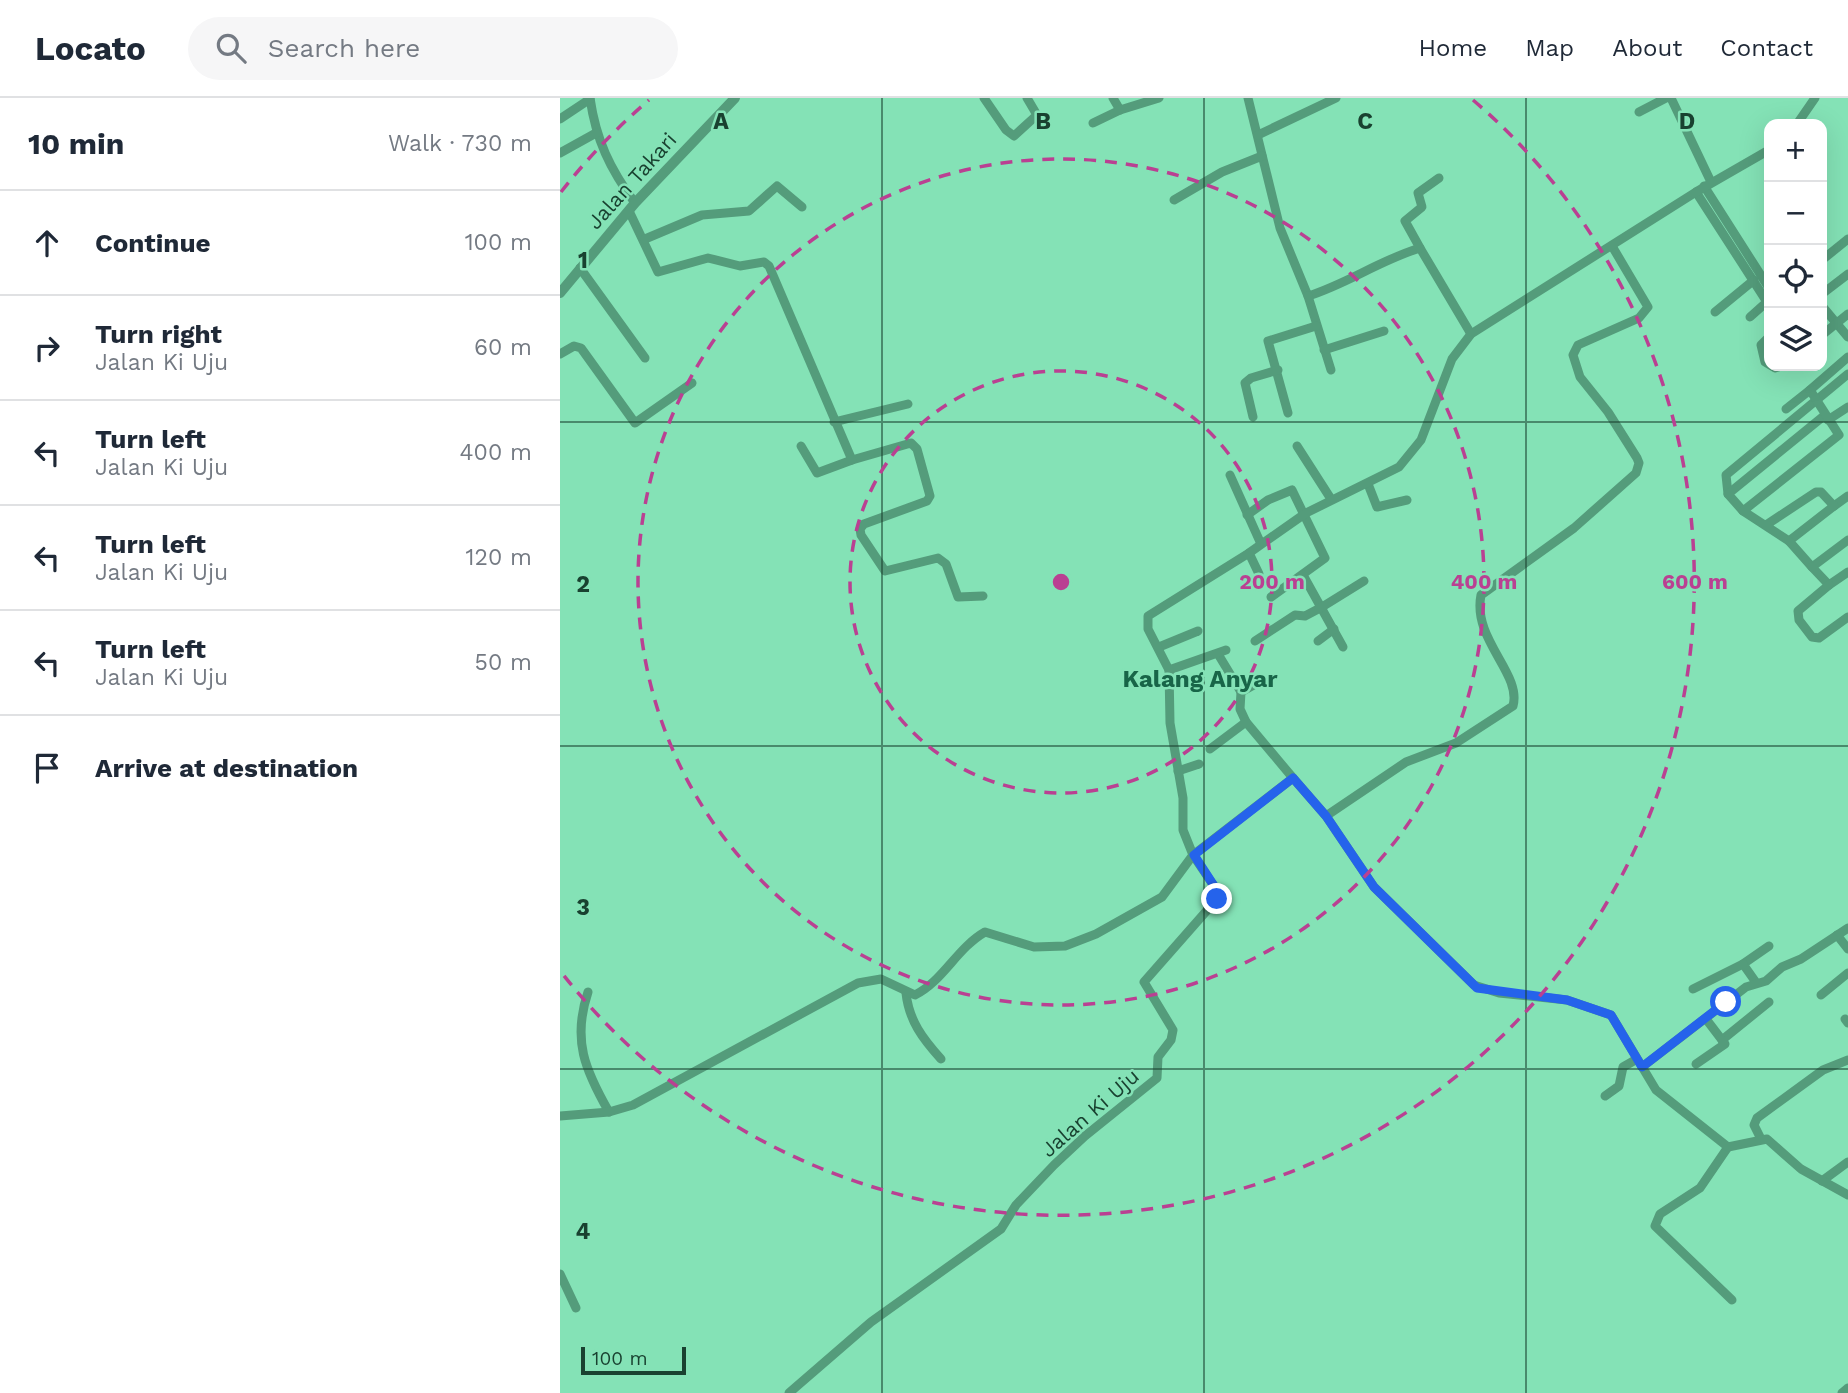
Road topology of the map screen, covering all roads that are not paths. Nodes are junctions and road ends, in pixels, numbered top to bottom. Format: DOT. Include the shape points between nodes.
graph roads {
  1 [pos="735,98"];
  2 [pos="984,98"];
  3 [pos="1027,98"];
  4 [pos="1113,98"];
  5 [pos="1159,98"];
  6 [pos="1248,98"];
  7 [pos="1336,98"];
  8 [pos="1665,98"];
  9 [pos="1671,98"];
  10 [pos="1815,98"];
  11 [pos="590,99"];
  12 [pos="1120,110"];
  13 [pos="1639,112"];
  14 [pos="560,119"];
  15 [pos="1799,119"];
  16 [pos="1093,122"];
  17 [pos="596,133"];
  18 [pos="1258,135"];
  19 [pos="560,153"];
  20 [pos="1764,153"];
  21 [pos="1262,156"];
  22 [pos="1439,178"];
  23 [pos="1704,187"];
  24 [pos="1174,200"];
  25 [pos="632,207"];
  26 [pos="802,207"];
  27 [pos="645,239"];
  28 [pos="1848,239"];
  29 [pos="1612,246"];
  30 [pos="1420,248"];
  31 [pos="1827,256"];
  32 [pos="580,268"];
  33 [pos="1848,274"];
  34 [pos="1754,280"];
  35 [pos="1764,280"];
  36 [pos="1827,290"];
  37 [pos="560,293"];
  38 [pos="1764,295"];
  39 [pos="1308,296"];
  40 [pos="1764,305"];
  41 [pos="1824,308"];
  42 [pos="1715,312"];
  43 [pos="1848,314"];
  44 [pos="1751,317"];
  45 [pos="1837,324"];
  46 [pos="1315,326"];
  47 [pos="1384,331"];
  48 [pos="1827,331"];
  49 [pos="1471,334"];
  50 [pos="1848,337"];
  51 [pos="1324,351"];
  52 [pos="560,354"];
  53 [pos="1848,357"];
  54 [pos="645,358"];
  55 [pos="1278,370"];
  56 [pos="1331,370"];
  57 [pos="1848,374"];
  58 [pos="692,383"];
  59 [pos="1810,390"];
  60 [pos="1814,400"];
  61 [pos="908,404"];
  62 [pos="1848,407"];
  63 [pos="1786,409"];
  64 [pos="1288,413"];
  65 [pos="1253,416"];
  66 [pos="1826,418"];
  67 [pos="834,422"];
  68 [pos="1843,436"];
  69 [pos="801,446"];
  70 [pos="1297,446"];
  71 [pos="852,460"];
  72 [pos="1230,475"];
  73 [pos="1368,484"];
  74 [pos="1728,494"];
  75 [pos="1848,496"];
  76 [pos="1331,499"];
  77 [pos="1407,500"];
  78 [pos="1833,506"];
  79 [pos="1744,511"];
  80 [pos="1306,513"];
  81 [pos="1247,514"];
  82 [pos="1766,525"];
  83 [pos="1848,540"];
  84 [pos="1789,541"];
  85 [pos="1261,544"];
  86 [pos="1249,553"];
  87 [pos="1812,567"];
  88 [pos="1848,572"];
  89 [pos="1259,574"];
  90 [pos="1303,575"];
  91 [pos="1364,581"];
  92 [pos="1829,585"];
  93 [pos="983,596"];
  94 [pos="1271,597"];
  95 [pos="1322,607"];
  96 [pos="1848,617"];
  97 [pos="1334,629"];
  98 [pos="1198,631"];
  99 [pos="1255,641"];
  100 [pos="1318,641"];
  101 [pos="1159,647"];
  102 [pos="1343,647"];
  103 [pos="1169,670"];
  104 [pos="1259,682"];
  105 [pos="1241,692"];
  106 [pos="1246,722"];
  107 [pos="1210,749"];
  108 [pos="1199,764"];
  109 [pos="1178,771"];
  110 [pos="1293,778"];
  111 [pos="1326,816"];
  112 [pos="1194,855"];
  113 [pos="1848,928"];
  114 [pos="1837,935"];
  115 [pos="1769,946"];
  116 [pos="1848,949"];
  117 [pos="1743,964"];
  118 [pos="1848,973"];
  119 [pos="1755,982"];
  120 [pos="1693,989"];
  121 [pos="588,992"];
  122 [pos="906,993"];
  123 [pos="1821,995"];
  124 [pos="1769,1002"];
  125 [pos="1706,1019"];
  126 [pos="1722,1040"];
  127 [pos="941,1059"];
  128 [pos="1848,1059"];
  129 [pos="1639,1063"];
  130 [pos="1696,1064"];
  131 [pos="1605,1096"];
  132 [pos="608,1112"];
  133 [pos="560,1116"];
  134 [pos="1760,1139"];
  135 [pos="1728,1147"];
  136 [pos="1848,1162"];
  137 [pos="1822,1181"];
  138 [pos="1848,1195"];
  139 [pos="560,1274"];
  140 [pos="1732,1300"];
  141 [pos="576,1308"];
  142 [pos="1848,1388"];
  143 [pos="789,1393"];
  144 [pos="1842,1393"];
  1 -- 25 [label="street, Jalan Takari"];
  2 -- 3 [label="street" via="1014,136 1037,115"];
  4 -- 12 [label="street"];
  5 -- 12 [label="street"];
  6 -- 18 [label="street"];
  7 -- 18 [label="street"];
  8 -- 13 [label="street"];
  9 -- 23 [label="street"];
  10 -- 15 [label="street"];
  11 -- 14 [label="street"];
  11 -- 17 [label="street"];
  12 -- 16 [label="street"];
  17 -- 19 [label="street"];
  17 -- 25 [label="street"];
  18 -- 21 [label="street"];
  20 -- 23 [label="street"];
  21 -- 24 [label="street" via="1222,172"];
  21 -- 39 [label="street" via="1280,228"];
  22 -- 30 [label="street" via="1418,194 1422,207 1405,222"];
  23 -- 29 [label="street"];
  23 -- 34 [label="street"];
  23 -- 35 [label="street"];
  25 -- 27 [label="street"];
  25 -- 32 [label="street, Jalan Takari"];
  26 -- 27 [label="street" via="777,186 749,211 702,215"];
  27 -- 67 [label="street" via="659,272 708,258 740,266 764,262"];
  28 -- 31 [label="street"];
  29 -- 49 [label="street"];
  29 -- 111 [label="street" via="1648,307 1639,318 1578,345 1573,355 1580,377 1637,458 1636,473 1574,528 1480,595 1482,629 1511,684 1513,706 1456,743 1406,762"];
  30 -- 39 [label="street"];
  30 -- 49 [label="street"];
  32 -- 37 [label="street, Jalan Takari"];
  32 -- 54 [label="street"];
  33 -- 36 [label="street"];
  34 -- 38 [label="street"];
  34 -- 42 [label="street"];
  39 -- 46 [label="street"];
  40 -- 44 [label="street"];
  41 -- 45 [label="street"];
  43 -- 45 [label="street"];
  45 -- 48 [label="street"];
  45 -- 50 [label="street"];
  46 -- 51 [label="street"];
  46 -- 55 [label="street" via="1269,339"];
  47 -- 51 [label="street"];
  49 -- 73 [label="street" via="1452,359 1421,440 1399,467"];
  51 -- 56 [label="street"];
  52 -- 58 [label="street" via="574,346 581,348 635,423"];
  53 -- 59 [label="street"];
  55 -- 64 [label="street"];
  55 -- 65 [label="street" via="1245,383"];
  57 -- 60 [label="street"];
  59 -- 60 [label="street"];
  59 -- 63 [label="street"];
  60 -- 66 [label="street"];
  60 -- 74 [label="street" via="1726,475"];
  61 -- 67 [label="street"];
  62 -- 66 [label="street"];
  66 -- 68 [label="street"];
  66 -- 74 [label="street"];
  67 -- 71 [label="street"];
  68 -- 79 [label="street"];
  69 -- 71 [label="street" via="817,473"];
  70 -- 76 [label="street"];
  71 -- 93 [label="street" via="915,445 930,496 864,524 861,535 884,571 938,558 946,564 958,597"];
  72 -- 81 [label="street"];
  73 -- 76 [label="street"];
  73 -- 77 [label="street" via="1377,507"];
  74 -- 79 [label="street"];
  75 -- 78 [label="street"];
  76 -- 80 [label="street"];
  78 -- 82 [label="street" via="1816,492"];
  78 -- 84 [label="street"];
  79 -- 82 [label="street"];
  80 -- 81 [label="street" via="1290,490"];
  80 -- 85 [label="street"];
  80 -- 90 [label="street" via="1325,558"];
  81 -- 85 [label="street"];
  82 -- 84 [label="street"];
  83 -- 87 [label="street"];
  84 -- 87 [label="street"];
  85 -- 86 [label="street"];
  86 -- 89 [label="street"];
  86 -- 101 [label="street" via="1148,616 1148,629"];
  87 -- 92 [label="street"];
  88 -- 92 [label="street"];
  90 -- 94 [label="street"];
  90 -- 95 [label="street"];
  91 -- 95 [label="street"];
  92 -- 96 [label="street" via="1798,611 1800,620 1812,637 1819,638"];
  95 -- 97 [label="street"];
  95 -- 99 [label="street" via="1305,616 1296,615"];
  97 -- 100 [label="street"];
  97 -- 102 [label="street"];
  98 -- 101 [label="street"];
  101 -- 103 [label="street"];
  103 -- 105 [label="street" via="1222,652"];
  103 -- 109 [label="street" via="1170,723"];
  104 -- 105 [label="street"];
  105 -- 106 [label="street" via="1240,709"];
  106 -- 107 [label="street"];
  106 -- 110 [label="street"];
  108 -- 109 [label="street"];
  109 -- 112 [label="street" via="1183,830"];
  110 -- 111 [label="street"];
  110 -- 112 [label="street"];
  111 -- 129 [label="street" via="1374,887 1469,981 1484,990 1558,999 1611,1015"];
  112 -- 122 [label="street" via="1163,897 1096,933 1065,946 1045,948 985,932 926,990"];
  112 -- 143 [label="street, Jalan Ki Uju" via="1218,892 1217,899 1144,982 1173,1030 1158,1058 1157,1079 1054,1164 1016,1205 1001,1229 871,1322"];
  113 -- 114 [label="street"];
  114 -- 116 [label="street"];
  114 -- 119 [label="street" via="1766,981"];
  115 -- 117 [label="street"];
  117 -- 119 [label="street"];
  117 -- 120 [label="street"];
  118 -- 123 [label="street"];
  119 -- 125 [label="street"];
  121 -- 132 [label="street" via="580,1040 588,1071"];
  122 -- 127 [label="street" via="920,1035"];
  122 -- 132 [label="street" via="881,979 858,983 633,1105"];
  124 -- 126 [label="street"];
  125 -- 126 [label="street"];
  125 -- 129 [label="street"];
  126 -- 130 [label="street" via="1724,1044"];
  128 -- 134 [label="street" via="1823,1070 1757,1118 1754,1125"];
  129 -- 131 [label="street" via="1623,1067 1619,1086"];
  129 -- 135 [label="street" via="1657,1090"];
  132 -- 133 [label="street"];
  134 -- 135 [label="street"];
  134 -- 137 [label="street" via="1774,1143 1792,1162"];
  135 -- 140 [label="street" via="1700,1188 1660,1213 1655,1226"];
  136 -- 137 [label="street"];
  137 -- 138 [label="street"];
  139 -- 141 [label="street"];
  142 -- 144 [label="street"];
}
